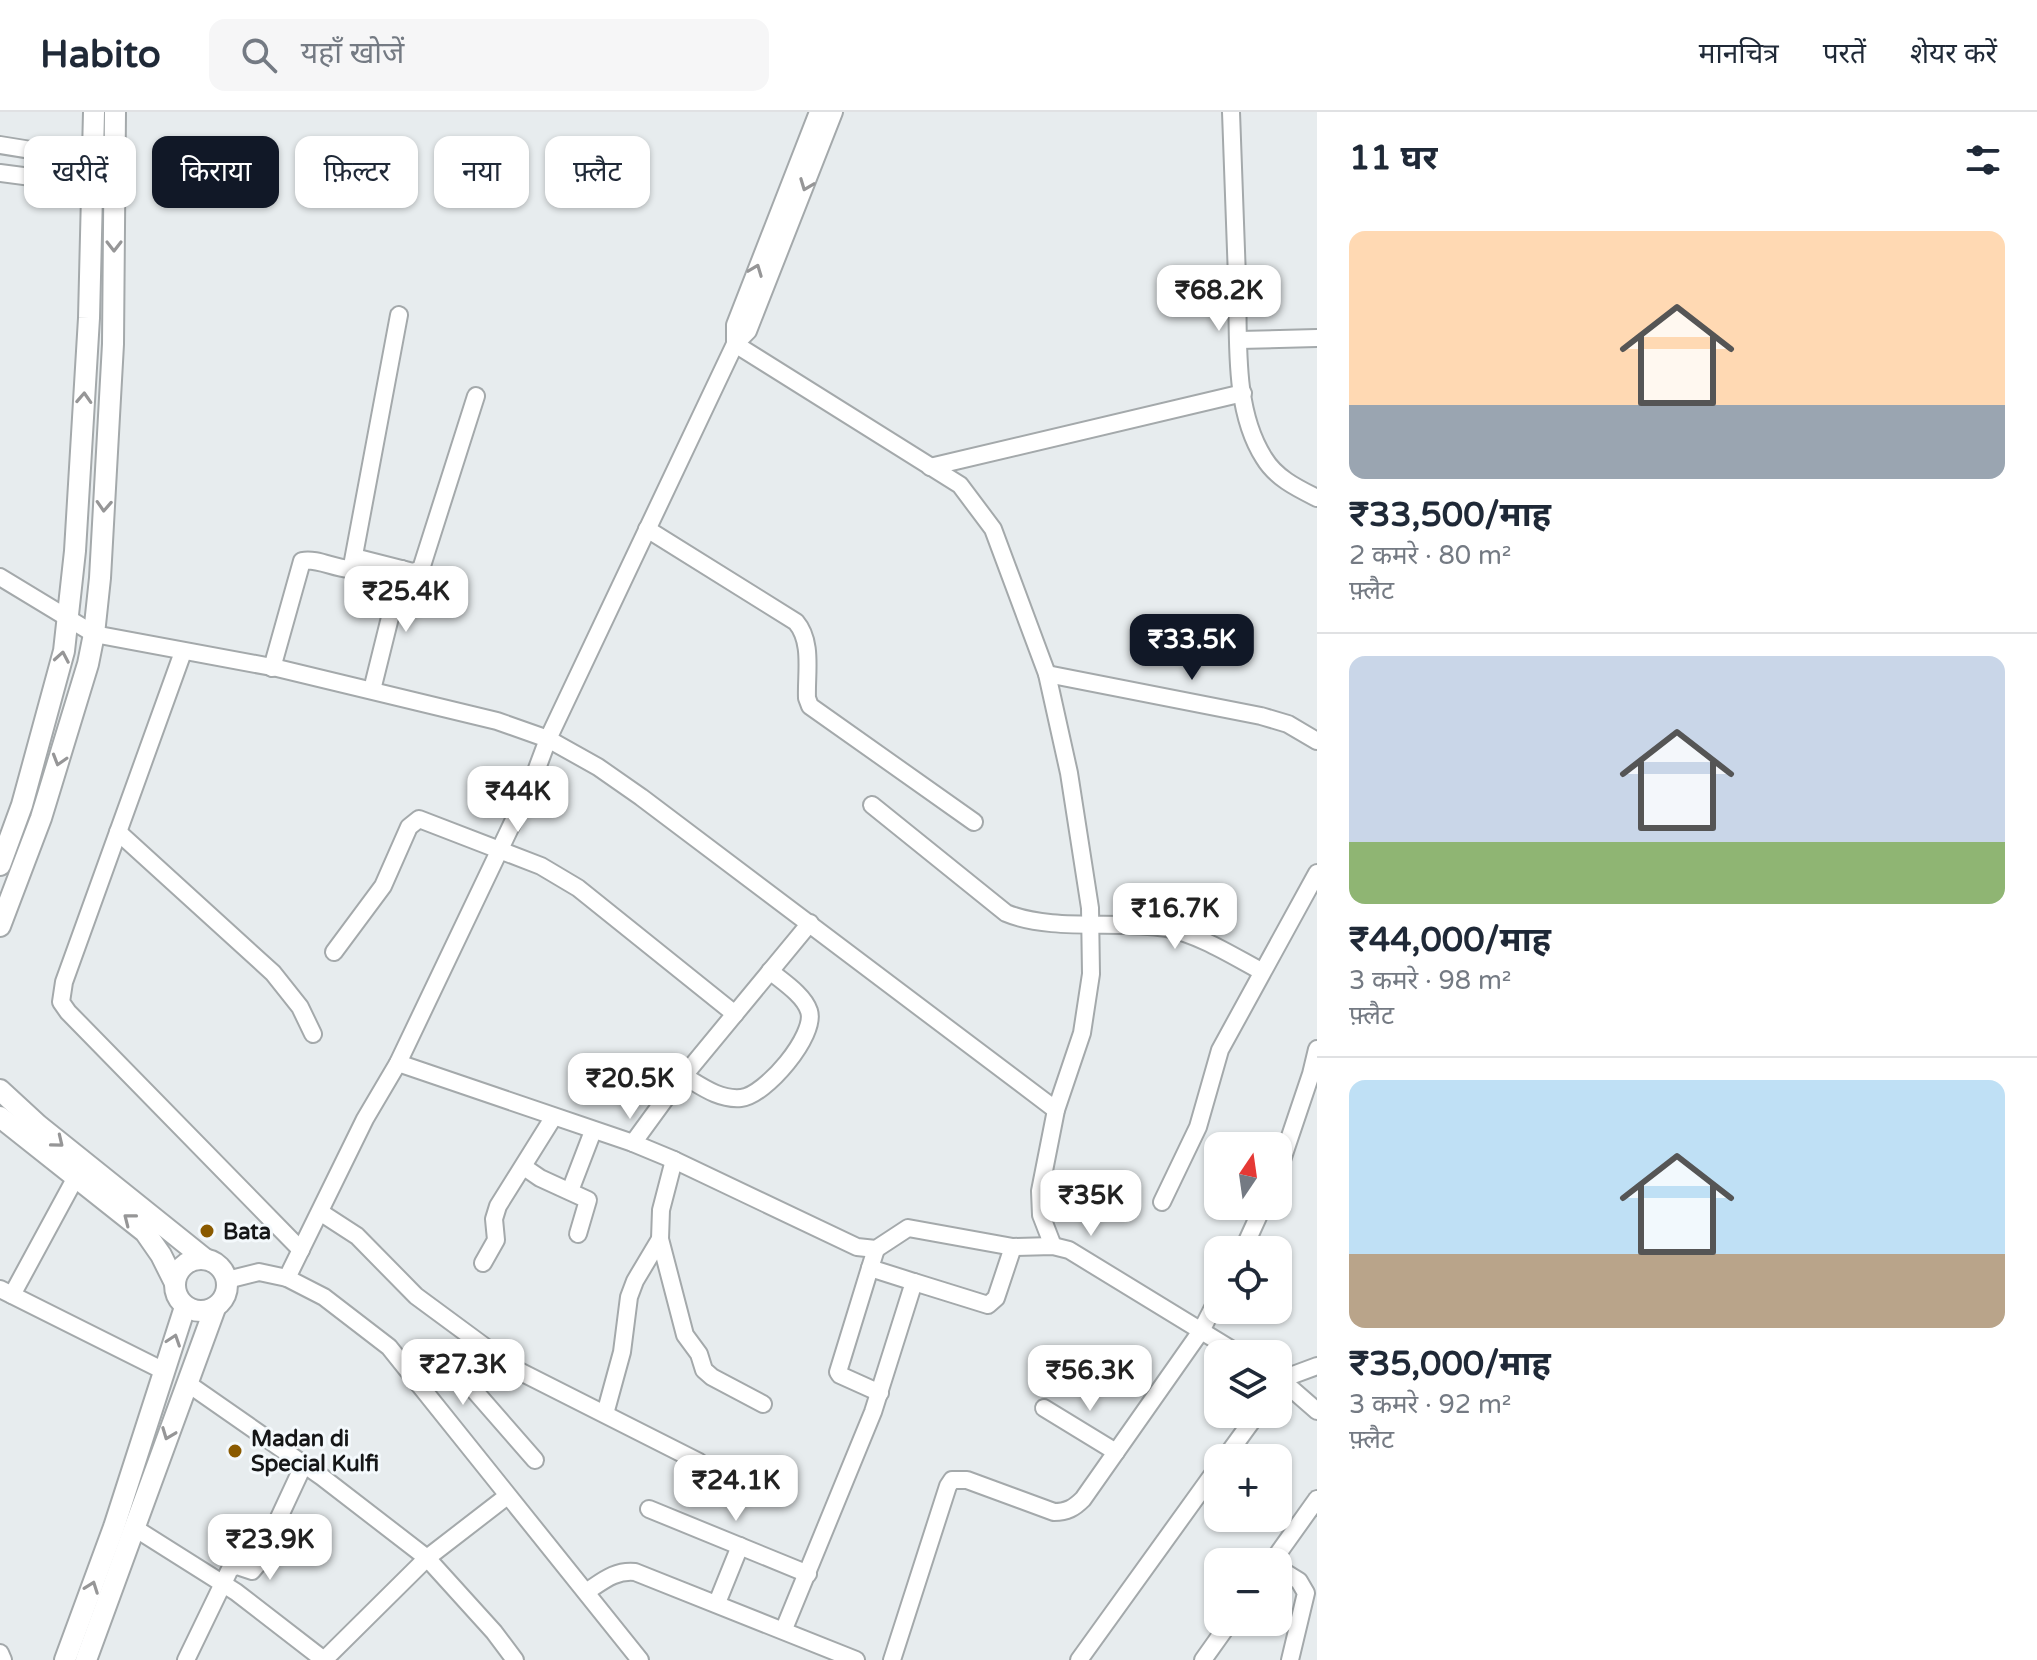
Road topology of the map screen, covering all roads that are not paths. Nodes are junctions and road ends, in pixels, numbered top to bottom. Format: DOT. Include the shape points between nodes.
graph roads {
  1 [pos="94,112"];
  2 [pos="115,112"];
  3 [pos="818,112"];
  4 [pos="834,112"];
  5 [pos="1231,112"];
  6 [pos="93,136"];
  7 [pos="115,136"];
  8 [pos="0,145"];
  9 [pos="24,149"];
  10 [pos="0,173"];
  11 [pos="24,177"];
  12 [pos="92,208"];
  13 [pos="115,208"];
  14 [pos="399,315"];
  15 [pos="1317,338"];
  16 [pos="1239,340"];
  17 [pos="735,344"];
  18 [pos="1243,393"];
  19 [pos="476,396"];
  20 [pos="930,467"];
  21 [pos="1317,498"];
  22 [pos="647,529"];
  23 [pos="354,557"];
  24 [pos="402,569"];
  25 [pos="0,577"];
  26 [pos="66,618"];
  27 [pos="94,634"];
  28 [pos="183,652"];
  29 [pos="272,668"];
  30 [pos="1047,674"];
  31 [pos="372,690"];
  32 [pos="548,739"];
  33 [pos="1317,741"];
  34 [pos="872,805"];
  35 [pos="974,822"];
  36 [pos="118,832"];
  37 [pos="500,849"];
  38 [pos="0,865"];
  39 [pos="1317,873"];
  40 [pos="810,923"];
  41 [pos="1090,925"];
  42 [pos="0,926"];
  43 [pos="334,952"];
  44 [pos="770,971"];
  45 [pos="1261,971"];
  46 [pos="735,1014"];
  47 [pos="313,1034"];
  48 [pos="1317,1049"];
  49 [pos="398,1063"];
  50 [pos="684,1076"];
  51 [pos="0,1090"];
  52 [pos="1056,1110"];
  53 [pos="0,1117"];
  54 [pos="553,1118"];
  55 [pos="593,1131"];
  56 [pos="1291,1132"];
  57 [pos="633,1143"];
  58 [pos="674,1160"];
  59 [pos="524,1167"];
  60 [pos="76,1177"];
  61 [pos="570,1191"];
  62 [pos="1162,1202"];
  63 [pos="320,1212"];
  64 [pos="578,1234"];
  65 [pos="660,1239"];
  66 [pos="1053,1246"];
  67 [pos="1013,1247"];
  68 [pos="876,1249"];
  69 [pos="301,1250"];
  70 [pos="205,1259"];
  71 [pos="483,1263"];
  72 [pos="870,1268"];
  73 [pos="287,1278"];
  74 [pos="227,1280"];
  75 [pos="174,1281"];
  76 [pos="914,1282"];
  77 [pos="6,1292"];
  78 [pos="185,1307"];
  79 [pos="215,1308"];
  80 [pos="1205,1324"];
  81 [pos="1201,1331"];
  82 [pos="1216,1340"];
  83 [pos="484,1347"];
  84 [pos="1317,1362"];
  85 [pos="164,1371"];
  86 [pos="1292,1374"];
  87 [pos="187,1383"];
  88 [pos="1292,1391"];
  89 [pos="880,1393"];
  90 [pos="763,1404"];
  91 [pos="1044,1408"];
  92 [pos="1317,1411"];
  93 [pos="605,1414"];
  94 [pos="1116,1452"];
  95 [pos="535,1460"];
  96 [pos="699,1462"];
  97 [pos="304,1464"];
  98 [pos="1204,1486"];
  99 [pos="506,1497"];
  100 [pos="1317,1499"];
  101 [pos="649,1509"];
  102 [pos="133,1527"];
  103 [pos="740,1546"];
  104 [pos="1282,1548"];
  105 [pos="427,1558"];
  106 [pos="808,1574"];
  107 [pos="1292,1577"];
  108 [pos="221,1583"];
  109 [pos="586,1592"];
  110 [pos="717,1603"];
  111 [pos="784,1629"];
  112 [pos="1220,1636"];
  113 [pos="0,1653"];
  114 [pos="3,1660"];
  115 [pos="65,1660"];
  116 [pos="86,1660"];
  117 [pos="186,1660"];
  118 [pos="324,1660"];
  119 [pos="515,1660"];
  120 [pos="640,1660"];
  121 [pos="856,1660"];
  122 [pos="892,1660"];
  123 [pos="1079,1660"];
  124 [pos="1203,1660"];
  125 [pos="1290,1660"];
  1 -- 6 [label="main road"];
  2 -- 7 [label="main road"];
  17 -- 3 [label="street, one-way" via="735,325"];
  4 -- 17 [label="street, one-way" via="748,331"];
  5 -- 16 [label="street"];
  8 -- 9 [label="street"];
  10 -- 11 [label="street"];
  26 -- 12 [label="main road, one-way" via="76,536"];
  13 -- 27 [label="main road, one-way" via="113,344"];
  14 -- 23 [label="street"];
  15 -- 16 [label="street"];
  16 -- 18 [label="street"];
  17 -- 20 [label="street"];
  17 -- 22 [label="street"];
  18 -- 20 [label="street"];
  18 -- 21 [label="street" via="1264,459 1284,481"];
  19 -- 24 [label="street" via="424,566 418,572"];
  20 -- 30 [label="street" via="960,485 993,529"];
  22 -- 32 [label="street"];
  22 -- 35 [label="street" via="796,622 806,644 810,706"];
  23 -- 24 [label="street"];
  23 -- 29 [label="street" via="349,569 302,561"];
  24 -- 31 [label="street"];
  25 -- 26 [label="street"];
  26 -- 27 [label="street"];
  38 -- 26 [label="main road, one-way" via="55,691"];
  27 -- 28 [label="street"];
  27 -- 42 [label="main road, one-way" via="41,818"];
  28 -- 29 [label="street"];
  28 -- 36 [label="street"];
  29 -- 31 [label="street"];
  30 -- 33 [label="street" via="1261,716"];
  30 -- 41 [label="street" via="1069,773"];
  31 -- 32 [label="street"];
  32 -- 37 [label="street"];
  32 -- 40 [label="street" via="641,797"];
  34 -- 41 [label="street" via="1006,913"];
  36 -- 47 [label="street" via="273,973"];
  36 -- 69 [label="street" via="61,1002"];
  37 -- 43 [label="street" via="429,821 413,822 383,886"];
  37 -- 46 [label="street" via="578,888"];
  37 -- 49 [label="street"];
  39 -- 45 [label="street"];
  40 -- 44 [label="street"];
  40 -- 52 [label="street"];
  41 -- 45 [label="street" via="1182,932"];
  41 -- 52 [label="street" via="1091,974 1082,1033"];
  44 -- 46 [label="street"];
  44 -- 50 [label="street" via="810,1013 804,1036 764,1088 741,1098 713,1093"];
  45 -- 62 [label="street" via="1220,1050 1198,1127"];
  46 -- 50 [label="street"];
  48 -- 56 [label="street"];
  49 -- 54 [label="street"];
  49 -- 63 [label="street"];
  50 -- 57 [label="street"];
  51 -- 70 [label="main road, one-way"];
  52 -- 66 [label="street" via="1040,1207"];
  53 -- 60 [label="main road"];
  54 -- 55 [label="street"];
  54 -- 59 [label="street"];
  55 -- 57 [label="street"];
  55 -- 61 [label="street"];
  57 -- 58 [label="street"];
  58 -- 65 [label="street" via="661,1210"];
  58 -- 68 [label="street" via="857,1247"];
  59 -- 61 [label="street"];
  59 -- 71 [label="street" via="498,1206 496,1240"];
  75 -- 60 [label="main road, one-way" via="145,1232"];
  60 -- 77 [label="street"];
  61 -- 64 [label="street" via="588,1200"];
  63 -- 69 [label="street"];
  63 -- 83 [label="street" via="357,1236 416,1296"];
  65 -- 90 [label="street" via="685,1335 704,1370"];
  65 -- 93 [label="street" via="629,1297 622,1352"];
  66 -- 67 [label="street"];
  66 -- 81 [label="street" via="1084,1257"];
  67 -- 68 [label="street" via="908,1228"];
  67 -- 76 [label="street" via="996,1298 988,1305"];
  68 -- 72 [label="street"];
  69 -- 73 [label="street"];
  70 -- 74 [label="main road"];
  70 -- 75 [label="main road" via="185,1264"];
  72 -- 76 [label="street"];
  72 -- 89 [label="street" via="838,1372"];
  73 -- 74 [label="street" via="259,1272"];
  73 -- 99 [label="street" via="324,1297 389,1347"];
  74 -- 79 [label="main road" via="223,1300"];
  75 -- 78 [label="main road"];
  76 -- 89 [label="street"];
  77 -- 85 [label="street"];
  78 -- 79 [label="main road"];
  85 -- 78 [label="main road, one-way"];
  79 -- 87 [label="main road"];
  80 -- 81 [label="street"];
  81 -- 82 [label="street"];
  81 -- 94 [label="street"];
  83 -- 93 [label="street" via="515,1369"];
  83 -- 95 [label="street" via="467,1366 466,1381"];
  84 -- 86 [label="street"];
  115 -- 85 [label="main road, one-way"];
  87 -- 97 [label="street"];
  87 -- 102 [label="main road, one-way"];
  88 -- 92 [label="street"];
  89 -- 106 [label="street"];
  91 -- 94 [label="street"];
  93 -- 96 [label="street"];
  94 -- 122 [label="street" via="1083,1499 1065,1512 967,1480 952,1480"];
  97 -- 105 [label="street"];
  97 -- 108 [label="street" via="257,1565 252,1571 233,1566"];
  98 -- 123 [label="street"];
  99 -- 105 [label="street"];
  99 -- 109 [label="street"];
  100 -- 104 [label="street"];
  101 -- 103 [label="street"];
  102 -- 108 [label="street"];
  102 -- 116 [label="main road"];
  103 -- 106 [label="street"];
  103 -- 110 [label="street"];
  105 -- 118 [label="street"];
  105 -- 119 [label="street"];
  106 -- 111 [label="street"];
  107 -- 125 [label="street" via="1306,1593"];
  108 -- 117 [label="street"];
  108 -- 118 [label="street"];
  109 -- 110 [label="street" via="622,1570"];
  109 -- 120 [label="street"];
  110 -- 111 [label="street"];
  111 -- 121 [label="street"];
  112 -- 124 [label="street"];
  113 -- 114 [label="street"];
}
